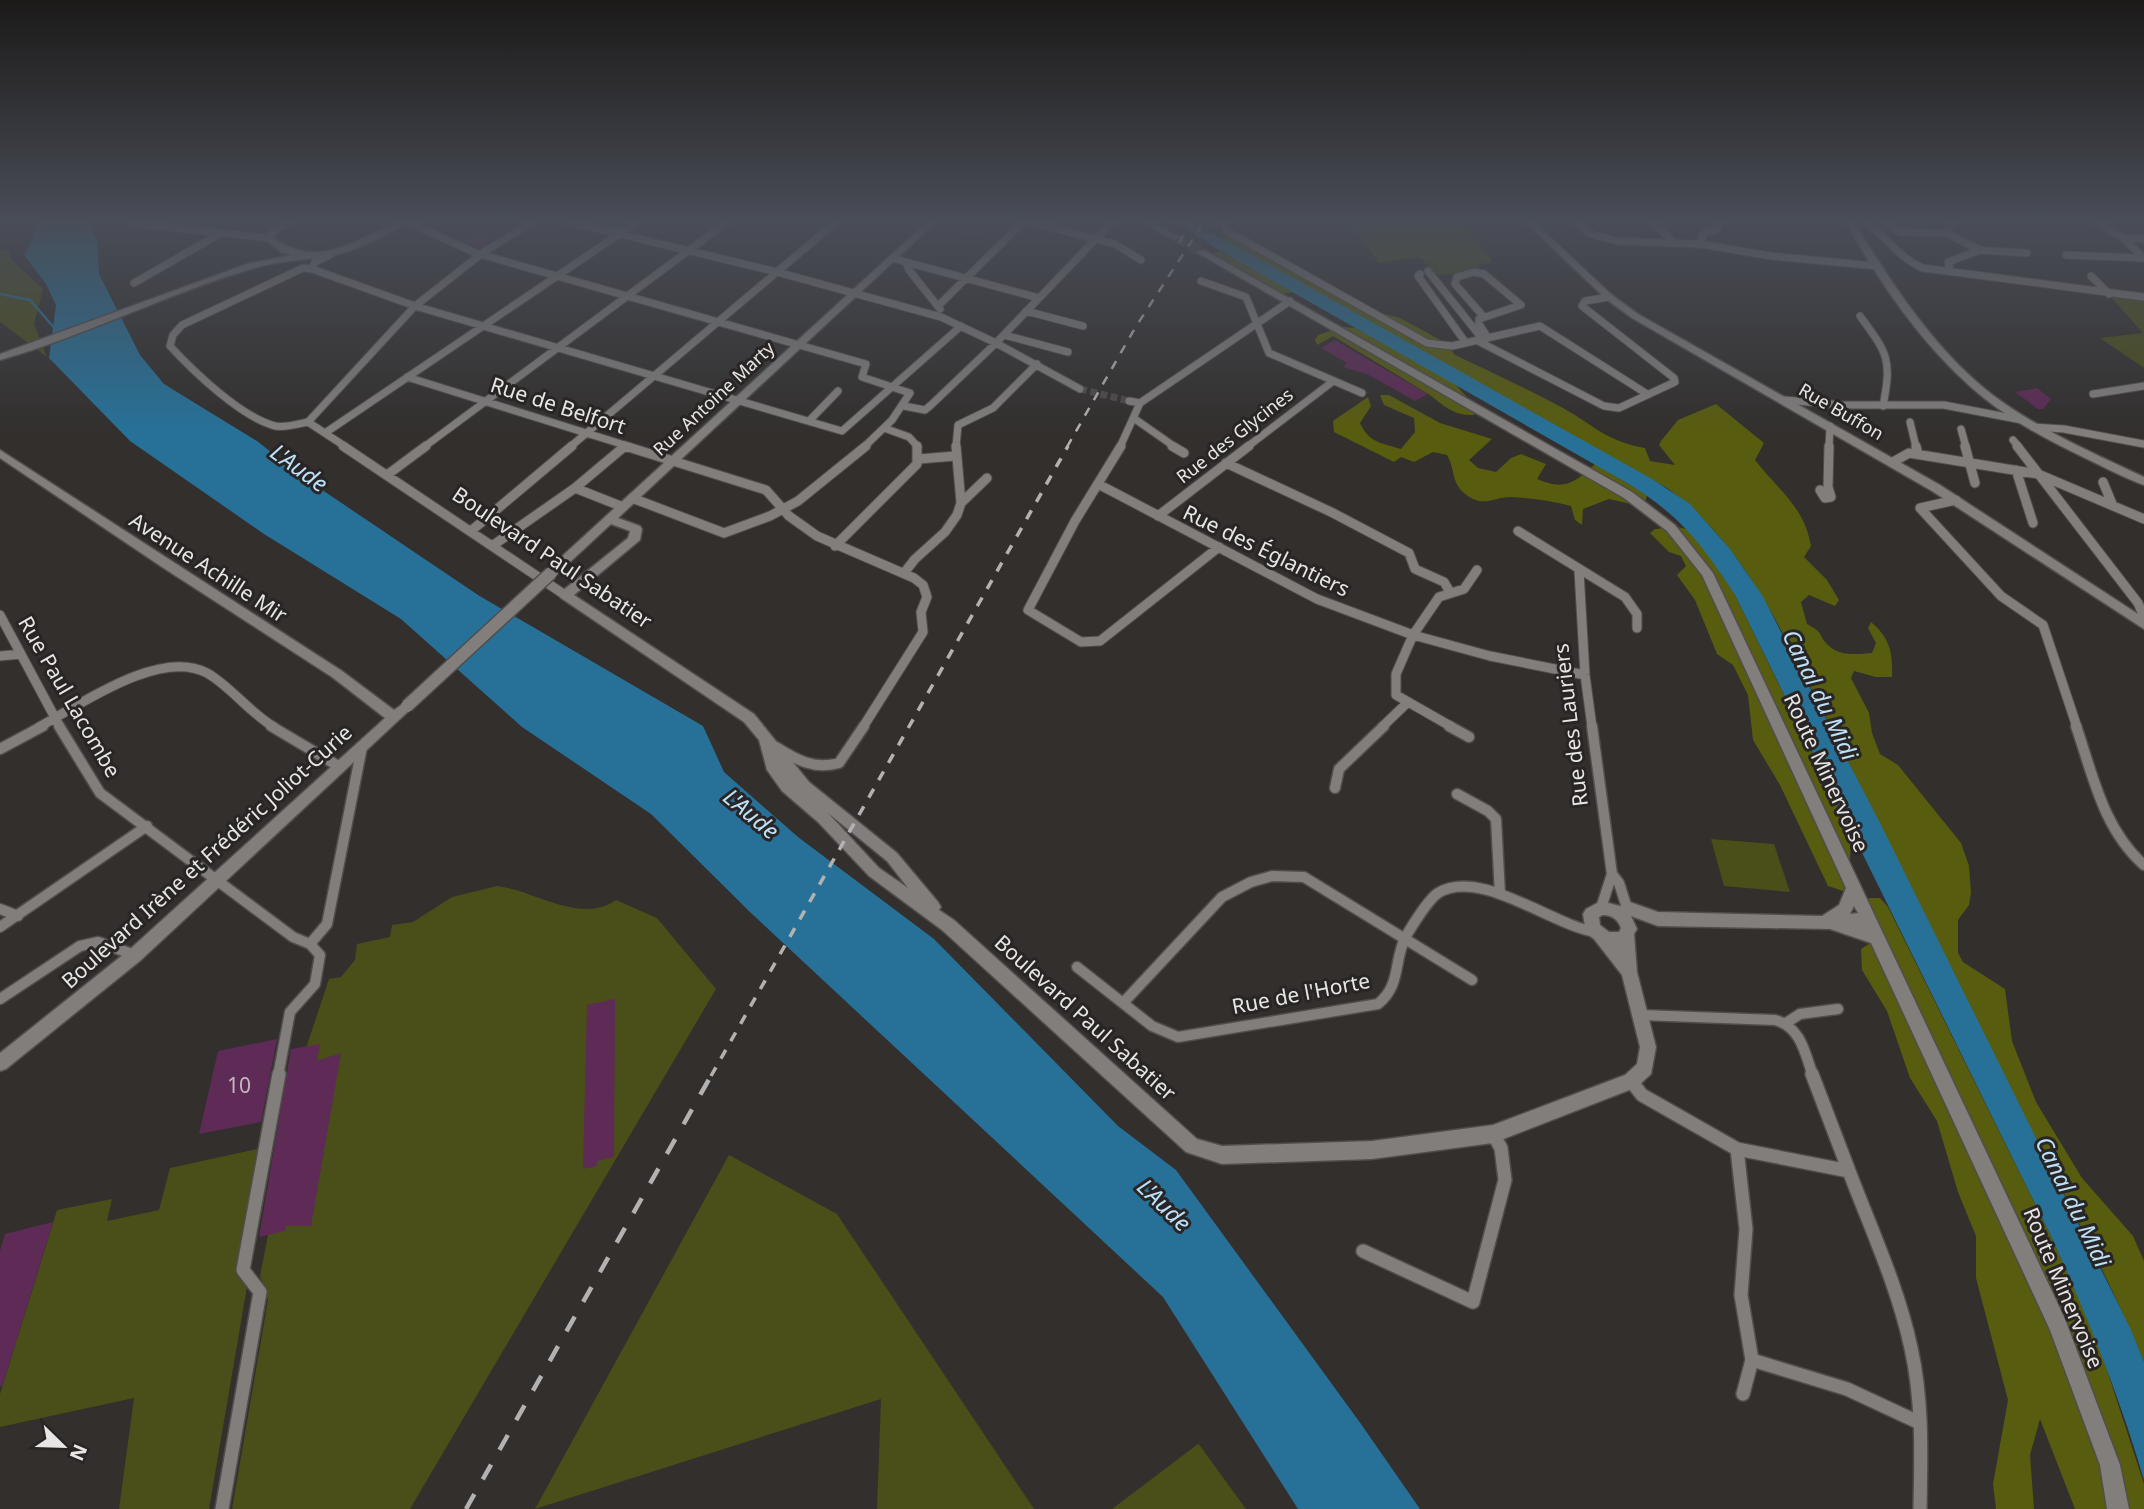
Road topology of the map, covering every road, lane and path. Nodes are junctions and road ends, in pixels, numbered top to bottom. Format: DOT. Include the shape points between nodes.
graph roads {
  1 [pos="178,292"];
  2 [pos="252,292"];
  3 [pos="378,292"];
  4 [pos="432,292"];
  5 [pos="532,292"];
  6 [pos="615,292"];
  7 [pos="632,292"];
  8 [pos="753,292"];
  9 [pos="927,292"];
  10 [pos="951,292"];
  11 [pos="1018,292"];
  12 [pos="1044,292"];
  13 [pos="1233,292"];
  14 [pos="1274,292"];
  15 [pos="1335,292"];
  16 [pos="1430,292"];
  17 [pos="1445,292"];
  18 [pos="1462,292"];
  19 [pos="1506,292"];
  20 [pos="1604,292"];
  21 [pos="1897,292"];
  22 [pos="2098,292"];
  23 [pos="854,293"];
  24 [pos="2109,294"];
  25 [pos="627,296"];
  26 [pos="1609,297"];
  27 [pos="2144,297"];
  28 [pos="1039,298"];
  29 [pos="1290,301"];
  30 [pos="415,306"];
  31 [pos="938,306"];
  32 [pos="1026,311"];
  33 [pos="1483,316"];
  34 [pos="1860,316"];
  35 [pos="941,317"];
  36 [pos="718,322"];
  37 [pos="1257,324"];
  38 [pos="483,326"];
  39 [pos="961,326"];
  40 [pos="1083,326"];
  41 [pos="1004,335"];
  42 [pos="1483,339"];
  43 [pos="996,343"];
  44 [pos="1466,343"];
  45 [pos="798,345"];
  46 [pos="557,348"];
  47 [pos="1068,352"];
  48 [pos="0,357"];
  49 [pos="1037,364"];
  50 [pos="654,376"];
  51 [pos="407,377"];
  52 [pos="1332,382"];
  53 [pos="2144,386"];
  54 [pos="893,387"];
  55 [pos="1080,388"];
  56 [pos="838,391"];
  57 [pos="1362,393"];
  58 [pos="1647,394"];
  59 [pos="2093,394"];
  60 [pos="1987,396"];
  61 [pos="1785,400"];
  62 [pos="737,401"];
  63 [pos="1129,401"];
  64 [pos="485,402"];
  65 [pos="1140,403"];
  66 [pos="904,406"];
  67 [pos="1883,406"];
  68 [pos="1976,410"];
  69 [pos="1989,413"];
  70 [pos="1135,419"];
  71 [pos="2022,420"];
  72 [pos="308,422"];
  73 [pos="809,422"];
  74 [pos="1910,422"];
  75 [pos="1830,426"];
  76 [pos="2034,427"];
  77 [pos="884,428"];
  78 [pos="1961,429"];
  79 [pos="325,433"];
  80 [pos="586,434"];
  81 [pos="2048,435"];
  82 [pos="2013,440"];
  83 [pos="2144,444"];
  84 [pos="625,446"];
  85 [pos="0,453"];
  86 [pos="1184,453"];
  87 [pos="1918,454"];
  88 [pos="956,456"];
  89 [pos="919,458"];
  90 [pos="672,461"];
  91 [pos="1893,462"];
  92 [pos="1226,463"];
  93 [pos="1970,463"];
  94 [pos="2016,470"];
  95 [pos="2038,474"];
  96 [pos="387,475"];
  97 [pos="987,478"];
  98 [pos="2144,481"];
  99 [pos="2103,482"];
  100 [pos="1975,483"];
  101 [pos="1100,485"];
  102 [pos="575,488"];
  103 [pos="1820,490"];
  104 [pos="632,498"];
  105 [pos="1956,500"];
  106 [pos="961,503"];
  107 [pos="2113,506"];
  108 [pos="623,507"];
  109 [pos="784,509"];
  110 [pos="1158,516"];
  111 [pos="609,519"];
  112 [pos="2144,519"];
  113 [pos="2033,523"];
  114 [pos="471,531"];
  115 [pos="1518,531"];
  116 [pos="492,546"];
  117 [pos="835,546"];
  118 [pos="1219,547"];
  119 [pos="1477,570"];
  120 [pos="1579,571"];
  121 [pos="904,573"];
  122 [pos="1450,592"];
  123 [pos="565,595"];
  124 [pos="0,615"];
  125 [pos="2144,617"];
  126 [pos="2144,624"];
  127 [pos="1637,628"];
  128 [pos="1413,635"];
  129 [pos="21,654"];
  130 [pos="0,656"];
  131 [pos="1585,675"];
  132 [pos="1408,702"];
  133 [pos="407,706"];
  134 [pos="394,718"];
  135 [pos="55,719"];
  136 [pos="1469,737"];
  137 [pos="765,738"];
  138 [pos="362,747"];
  139 [pos="0,749"];
  140 [pos="340,767"];
  141 [pos="1335,788"];
  142 [pos="1457,794"];
  143 [pos="147,826"];
  144 [pos="2144,865"];
  145 [pos="1612,874"];
  146 [pos="218,879"];
  147 [pos="1854,887"];
  148 [pos="1500,894"];
  149 [pos="0,909"];
  150 [pos="1596,911"];
  151 [pos="18,916"];
  152 [pos="1869,919"];
  153 [pos="1565,921"];
  154 [pos="1626,922"];
  155 [pos="1825,923"];
  156 [pos="947,925"];
  157 [pos="0,927"];
  158 [pos="1598,934"];
  159 [pos="1405,938"];
  160 [pos="1878,938"];
  161 [pos="310,944"];
  162 [pos="135,955"];
  163 [pos="1077,967"];
  164 [pos="1629,972"];
  165 [pos="1472,980"];
  166 [pos="0,999"];
  167 [pos="1123,1003"];
  168 [pos="1838,1009"];
  169 [pos="1641,1014"];
  170 [pos="1786,1023"];
  171 [pos="0,1063"];
  172 [pos="1631,1081"];
  173 [pos="1493,1134"];
  174 [pos="1737,1149"];
  175 [pos="1849,1171"];
  176 [pos="1363,1251"];
  177 [pos="1752,1360"];
  178 [pos="1743,1394"];
  179 [pos="1920,1423"];
  180 [pos="222,1509"];
  181 [pos="1920,1509"];
  182 [pos="2118,1509"];
  1 -- 48 [label="street"];
  2 -- 72 [label="street" via="176,329 170,346 207,381 263,420 276,426"];
  3 -- 30 [label="street"];
  4 -- 30 [label="street"];
  5 -- 38 [label="street"];
  6 -- 25 [label="street"];
  7 -- 25 [label="street"];
  8 -- 36 [label="street"];
  9 -- 31 [label="street"];
  10 -- 31 [label="street"];
  11 -- 28 [label="street"];
  12 -- 28 [label="street"];
  13 -- 37 [label="street" via="1246,297"];
  14 -- 29 [label="street, Route Minervoise"];
  15 -- 44 [label="street" via="1427,343"];
  16 -- 44 [label="street"];
  17 -- 42 [label="street"];
  18 -- 33 [label="street"];
  19 -- 33 [label="street" via="1521,305"];
  20 -- 26 [label="street, Rue Buffon"];
  21 -- 60 [label="street" via="1946,356"];
  22 -- 24 [label="street"];
  23 -- 35 [label="street"];
  23 -- 45 [label="street, Rue Antoine Marty"];
  24 -- 27 [label="street"];
  25 -- 36 [label="street"];
  25 -- 46 [label="street"];
  26 -- 58 [label="street" via="1585,301 1582,306 1674,378 1675,382"];
  26 -- 61 [label="street, Rue Buffon" via="1634,316"];
  28 -- 32 [label="street"];
  29 -- 37 [label="street"];
  29 -- 147 [label="street, Route Minervoise" via="1618,489 1671,528 1707,572"];
  30 -- 38 [label="street"];
  30 -- 72 [label="street"];
  31 -- 35 [label="street"];
  32 -- 40 [label="street"];
  32 -- 41 [label="street"];
  33 -- 42 [label="street" via="1479,324"];
  34 -- 67 [label="street" via="1891,365"];
  35 -- 39 [label="street"];
  36 -- 45 [label="street"];
  36 -- 50 [label="street"];
  37 -- 52 [label="street" via="1269,353"];
  37 -- 65 [label="street"];
  38 -- 46 [label="street"];
  38 -- 51 [label="street"];
  39 -- 43 [label="street"];
  39 -- 54 [label="street"];
  41 -- 43 [label="street"];
  41 -- 47 [label="street"];
  42 -- 44 [label="street"];
  42 -- 58 [label="street" via="1604,406 1619,408"];
  42 -- 58 [label="street" via="1540,326"];
  43 -- 49 [label="street"];
  43 -- 66 [label="street" via="925,410"];
  45 -- 54 [label="street" via="866,364 862,377"];
  45 -- 62 [label="street, Rue Antoine Marty"];
  46 -- 50 [label="street"];
  46 -- 64 [label="street"];
  49 -- 55 [label="street"];
  49 -- 88 [label="street" via="993,408 958,425"];
  50 -- 62 [label="street"];
  50 -- 80 [label="street"];
  51 -- 64 [label="street, Rue de Belfort"];
  51 -- 79 [label="street"];
  52 -- 57 [label="street"];
  52 -- 92 [label="street, Rue des Glycines"];
  53 -- 59 [label="street"];
  54 -- 66 [label="street" via="909,393"];
  54 -- 73 [label="street" via="842,431"];
  56 -- 73 [label="street"];
  60 -- 68 [label="street"];
  60 -- 71 [label="street"];
  61 -- 67 [label="street"];
  61 -- 75 [label="street, Rue Buffon"];
  62 -- 73 [label="street"];
  62 -- 90 [label="street, Rue Antoine Marty"];
  63 -- 65 [label="street"];
  64 -- 80 [label="street, Rue de Belfort"];
  64 -- 96 [label="street"];
  65 -- 70 [label="street"];
  66 -- 77 [label="street"];
  67 -- 68 [label="street" via="1944,405"];
  68 -- 69 [label="street"];
  69 -- 71 [label="street"];
  69 -- 81 [label="street"];
  70 -- 86 [label="street"];
  70 -- 101 [label="street"];
  71 -- 76 [label="street"];
  72 -- 79 [label="street, Boulevard Paul Sabatier"];
  74 -- 87 [label="street"];
  75 -- 91 [label="street, Rue Buffon"];
  75 -- 103 [label="street" via="1831,498 1825,498"];
  76 -- 81 [label="street"];
  76 -- 83 [label="street"];
  77 -- 89 [label="street" via="909,438 918,447"];
  77 -- 109 [label="street" via="827,480"];
  78 -- 93 [label="street"];
  79 -- 96 [label="street, Boulevard Paul Sabatier"];
  80 -- 84 [label="street, Rue de Belfort"];
  80 -- 114 [label="street"];
  81 -- 98 [label="street"];
  82 -- 95 [label="street"];
  84 -- 90 [label="street, Rue de Belfort"];
  84 -- 102 [label="street"];
  85 -- 134 [label="street, Avenue Achille Mir" via="337,674"];
  87 -- 91 [label="street" via="1909,453"];
  87 -- 93 [label="street"];
  88 -- 89 [label="street"];
  88 -- 106 [label="street"];
  89 -- 117 [label="street" via="903,480"];
  90 -- 104 [label="street, Rue Antoine Marty"];
  90 -- 109 [label="street, Rue de Belfort" via="766,489"];
  91 -- 105 [label="street, Rue Buffon"];
  92 -- 110 [label="street, Rue des Glycines"];
  92 -- 122 [label="street" via="1409,553 1415,569 1444,582"];
  93 -- 94 [label="street"];
  93 -- 100 [label="street"];
  94 -- 95 [label="street"];
  94 -- 113 [label="street"];
  95 -- 107 [label="street"];
  95 -- 125 [label="street" via="2138,603"];
  96 -- 114 [label="street, Boulevard Paul Sabatier"];
  97 -- 106 [label="street"];
  99 -- 107 [label="street"];
  101 -- 110 [label="street, Rue des Églantiers"];
  101 -- 118 [label="street" via="1082,509 1028,610 1082,642 1100,641"];
  102 -- 108 [label="street"];
  102 -- 116 [label="street"];
  104 -- 108 [label="street, Rue Antoine Marty"];
  104 -- 109 [label="street" via="724,533"];
  105 -- 126 [label="street, Rue Buffon"];
  105 -- 144 [label="street" via="1920,508 2001,596 2043,625 2106,816 2128,851"];
  106 -- 121 [label="street" via="945,531"];
  107 -- 112 [label="street"];
  108 -- 111 [label="street, Rue Antoine Marty"];
  109 -- 117 [label="street, Rue de Belfort"];
  110 -- 118 [label="street, Rue des Églantiers"];
  111 -- 123 [label="street" via="636,530 634,540"];
  111 -- 133 [label="street, Rue Antoine Marty, bridge"];
  114 -- 116 [label="street, Boulevard Paul Sabatier"];
  115 -- 120 [label="street"];
  116 -- 123 [label="street, Boulevard Paul Sabatier"];
  117 -- 121 [label="street, Rue de Belfort"];
  118 -- 128 [label="street, Rue des Églantiers" via="1317,599"];
  119 -- 122 [label="street" via="1464,589"];
  120 -- 127 [label="street" via="1625,597 1637,614"];
  120 -- 131 [label="street, Rue des Lauriers"];
  121 -- 137 [label="street, Rue de Belfort" via="923,585 927,597 921,612 923,632 848,753 839,763 816,767"];
  122 -- 128 [label="street" via="1439,597"];
  123 -- 137 [label="street, Boulevard Paul Sabatier" via="749,718"];
  124 -- 129 [label="street, Rue Paul Lacombe"];
  128 -- 131 [label="street, Rue des Églantiers"];
  128 -- 132 [label="street" via="1396,674 1396,695"];
  129 -- 130 [label="street"];
  129 -- 135 [label="street, Rue Paul Lacombe"];
  131 -- 145 [label="street, Rue des Lauriers"];
  132 -- 136 [label="street"];
  132 -- 141 [label="street" via="1339,769"];
  133 -- 134 [label="street, Boulevard Irène et Frédéric Joliot-Curie"];
  134 -- 138 [label="street, Boulevard Irène et Frédéric Joliot-Curie"];
  135 -- 139 [label="street"];
  135 -- 140 [label="street" via="127,679 178,665 207,673 263,720"];
  135 -- 143 [label="street, Rue Paul Lacombe" via="100,793"];
  137 -- 156 [label="street, Boulevard Paul Sabatier" via="804,786 892,857"];
  137 -- 156 [label="street, Boulevard Paul Sabatier" via="774,770 787,787 874,872"];
  138 -- 140 [label="street, Boulevard Irène et Frédéric Joliot-Curie"];
  138 -- 161 [label="street" via="327,924"];
  140 -- 146 [label="street, Boulevard Irène et Frédéric Joliot-Curie"];
  142 -- 148 [label="street" via="1496,818"];
  143 -- 146 [label="street, Rue Paul Lacombe"];
  143 -- 151 [label="street"];
  145 -- 150 [label="street, Rue des Lauriers"];
  145 -- 154 [label="street, Rue des Lauriers" via="1619,883"];
  146 -- 161 [label="street, Rue Paul Lacombe" via="293,937"];
  146 -- 162 [label="street, Boulevard Irène et Frédéric Joliot-Curie"];
  147 -- 152 [label="street, Route Minervoise"];
  147 -- 155 [label="street" via="1845,909"];
  148 -- 153 [label="street, Rue de l'Horte"];
  148 -- 159 [label="street, Rue de l'Horte" via="1452,887 1436,894"];
  149 -- 151 [label="street"];
  150 -- 153 [label="street"];
  150 -- 154 [label="street" via="1611,909"];
  150 -- 158 [label="street" via="1590,923"];
  151 -- 157 [label="street"];
  152 -- 155 [label="street"];
  152 -- 160 [label="street, Route Minervoise"];
  153 -- 158 [label="street, Rue de l'Horte"];
  154 -- 155 [label="street"];
  154 -- 158 [label="street" via="1618,940"];
  154 -- 164 [label="street, Rue des Lauriers"];
  155 -- 160 [label="street"];
  156 -- 173 [label="street, Boulevard Paul Sabatier" via="1192,1146 1222,1155 1373,1150"];
  158 -- 164 [label="street, Rue des Lauriers"];
  159 -- 165 [label="street"];
  159 -- 167 [label="street, Rue de l'Horte" via="1390,994 1378,1004 1178,1037 1152,1026"];
  159 -- 167 [label="street" via="1304,877 1280,874 1222,897"];
  160 -- 182 [label="street, Route Minervoise" via="2058,1326 2110,1465"];
  161 -- 180 [label="street" via="320,956 315,984 290,1012 243,1270 260,1292"];
  162 -- 166 [label="street" via="98,942 80,946"];
  162 -- 171 [label="street, Boulevard Irène et Frédéric Joliot-Curie"];
  163 -- 167 [label="street, Rue de l'Horte"];
  164 -- 169 [label="street, Rue des Lauriers"];
  168 -- 170 [label="street" via="1800,1014"];
  169 -- 170 [label="street"];
  169 -- 172 [label="street, Rue des Lauriers" via="1648,1047 1645,1068"];
  170 -- 175 [label="street" via="1797,1033"];
  172 -- 173 [label="street"];
  172 -- 174 [label="street" via="1642,1095"];
  173 -- 176 [label="street" via="1501,1149 1505,1180 1473,1302"];
  174 -- 175 [label="street"];
  174 -- 177 [label="street" via="1746,1229 1741,1295"];
  175 -- 179 [label="street" via="1896,1295 1916,1373"];
  177 -- 178 [label="street"];
  177 -- 179 [label="street" via="1847,1389"];
  179 -- 181 [label="street"];
}
